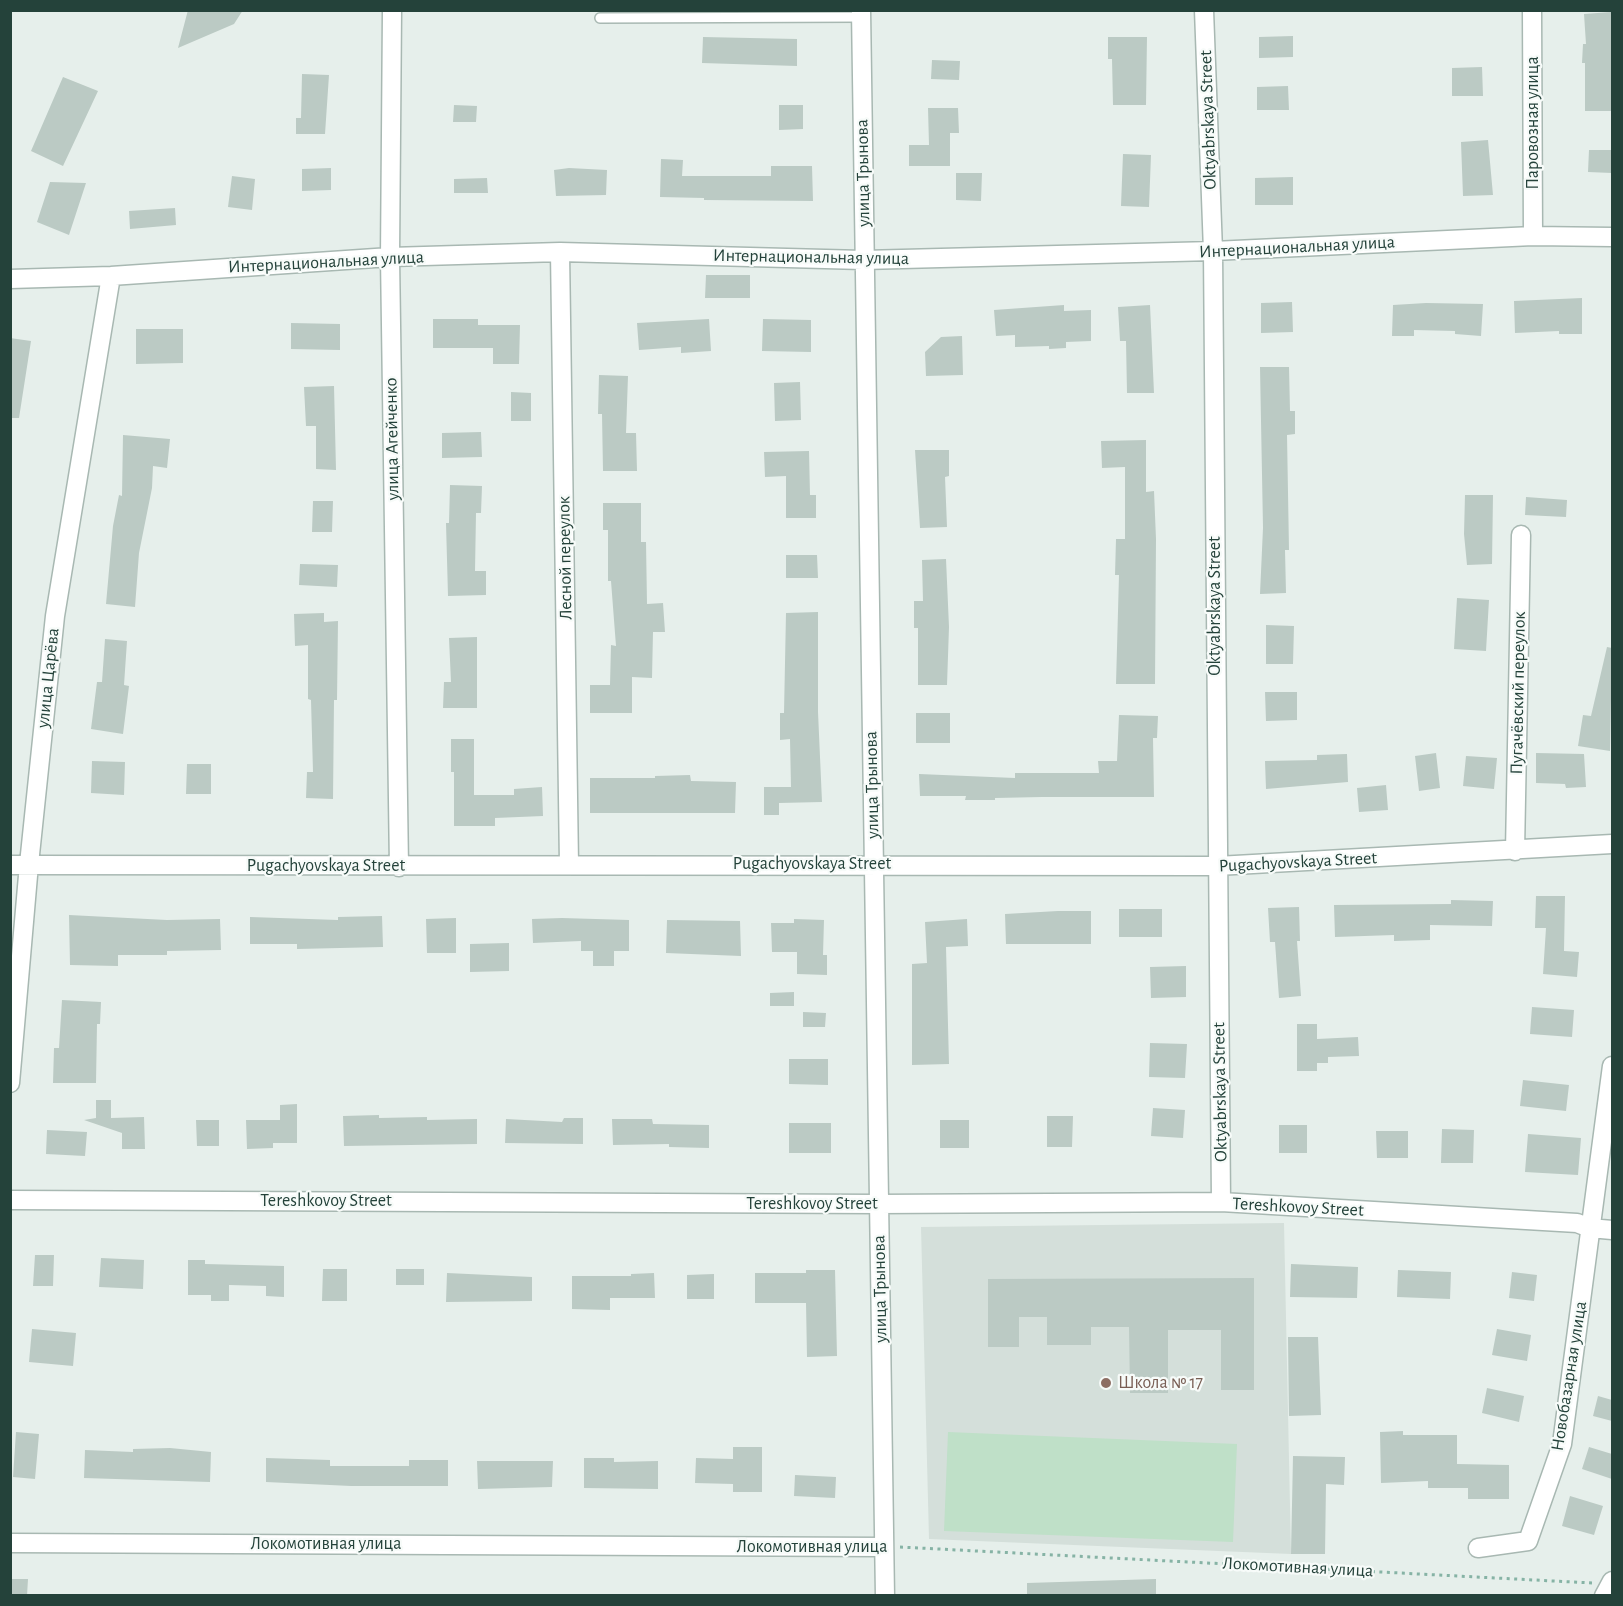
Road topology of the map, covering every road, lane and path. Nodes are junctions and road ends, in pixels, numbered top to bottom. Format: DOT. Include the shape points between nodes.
graph roads {
  1 [pos="392,10"];
  2 [pos="1204,10"];
  3 [pos="1532,10"];
  4 [pos="861,14"];
  5 [pos="600,18"];
  6 [pos="1533,236"];
  7 [pos="1612,237"];
  8 [pos="1213,251"];
  9 [pos="560,252"];
  10 [pos="390,257"];
  11 [pos="863,260"];
  12 [pos="111,276"];
  13 [pos="10,279"];
  14 [pos="1521,535"];
  15 [pos="1612,844"];
  16 [pos="1515,851"];
  17 [pos="873,864"];
  18 [pos="20,865"];
  19 [pos="568,865"];
  20 [pos="1217,866"];
  21 [pos="399,867"];
  22 [pos="1612,1066"];
  23 [pos="10,1083"];
  24 [pos="10,1200"];
  25 [pos="1221,1202"];
  26 [pos="878,1204"];
  27 [pos="1590,1228"];
  28 [pos="1612,1230"];
  29 [pos="10,1543"];
  30 [pos="884,1546"];
  31 [pos="1478,1548"];
  32 [pos="1610,1587"];
  33 [pos="885,1596"];
  1 -- 10 [label="street, улица Агейченко"];
  2 -- 8 [label="street, Oktyabrskaya Street"];
  3 -- 6 [label="street, Паровозная улица"];
  4 -- 5 [label="lane"];
  4 -- 11 [label="street, улица Трынова"];
  6 -- 7 [label="street, Интернациональная улица"];
  6 -- 8 [label="street, Интернациональная улица"];
  8 -- 11 [label="street, Интернациональная улица"];
  8 -- 20 [label="street, Oktyabrskaya Street"];
  9 -- 10 [label="street, Интернациональная улица"];
  9 -- 11 [label="street, Интернациональная улица"];
  9 -- 19 [label="street, Лесной переулок"];
  10 -- 12 [label="street, Интернациональная улица"];
  10 -- 21 [label="street, улица Агейченко"];
  11 -- 17 [label="street, улица Трынова"];
  12 -- 13 [label="street, Интернациональная улица"];
  12 -- 18 [label="street, улица Царёва" via="55,616"];
  14 -- 16 [label="street, Пугачёвский переулок"];
  15 -- 16 [label="street, Pugachyovskaya Street"];
  16 -- 20 [label="street, Pugachyovskaya Street"];
  17 -- 19 [label="street, Pugachyovskaya Street"];
  17 -- 20 [label="street, Pugachyovskaya Street"];
  17 -- 26 [label="street, улица Трынова"];
  18 -- 21 [label="street, Pugachyovskaya Street"];
  18 -- 23 [label="street, улица Царёва"];
  19 -- 21 [label="street, Pugachyovskaya Street"];
  20 -- 25 [label="street, Oktyabrskaya Street"];
  22 -- 27 [label="street"];
  24 -- 26 [label="street, Tereshkovoy Street"];
  25 -- 26 [label="street, Tereshkovoy Street"];
  25 -- 27 [label="street, Tereshkovoy Street" via="1577,1223"];
  26 -- 30 [label="street, улица Трынова"];
  27 -- 28 [label="street, Tereshkovoy Street"];
  27 -- 31 [label="street, Новобазарная улица" via="1562,1444 1528,1541"];
  29 -- 30 [label="street, Локомотивная улица"];
  30 -- 32 [label="path, Локомотивная улица" via="1575,1580"];
  30 -- 33 [label="street, улица Трынова"];
}
